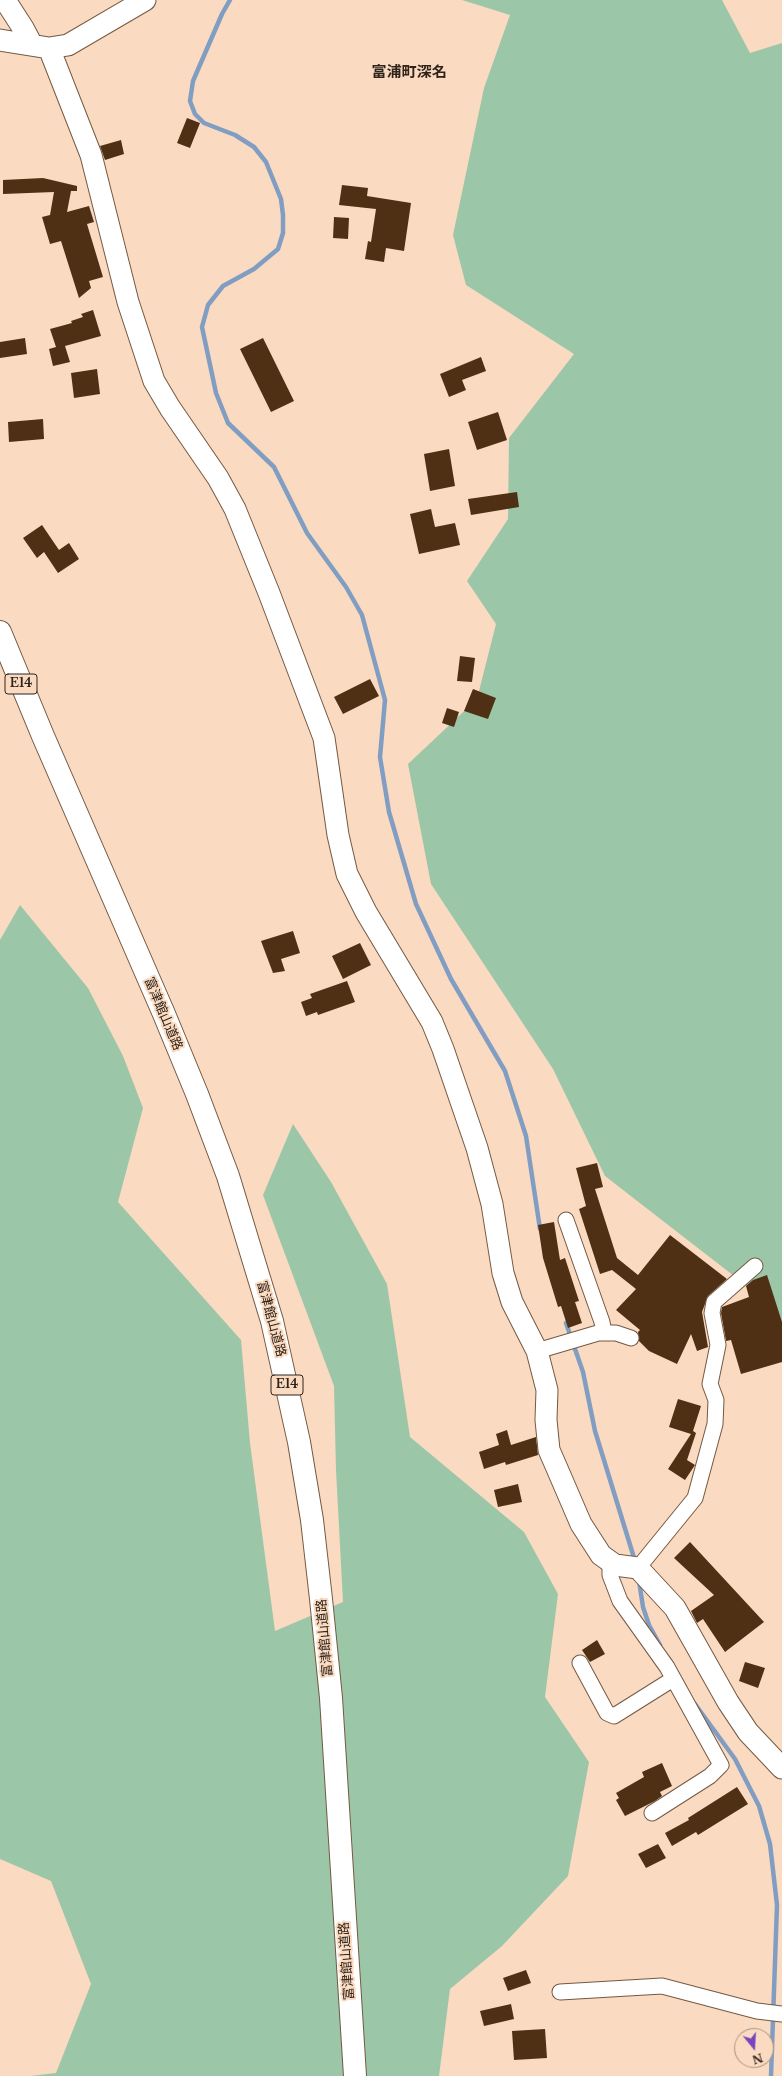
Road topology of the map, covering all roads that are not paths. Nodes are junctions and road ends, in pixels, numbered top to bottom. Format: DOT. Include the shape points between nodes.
graph roads {
  1 [pos="5,0"];
  2 [pos="145,0"];
  3 [pos="0,40"];
  4 [pos="41,47"];
  5 [pos="0,632"];
  6 [pos="566,1220"];
  7 [pos="755,1266"];
  8 [pos="604,1333"];
  9 [pos="631,1338"];
  10 [pos="537,1351"];
  11 [pos="610,1562"];
  12 [pos="638,1568"];
  13 [pos="580,1663"];
  14 [pos="673,1679"];
  15 [pos="782,1768"];
  16 [pos="652,1813"];
  17 [pos="560,1992"];
  18 [pos="782,2014"];
  19 [pos="355,2076"];
  1 -- 4 [label="street" via="23,28"];
  2 -- 4 [label="street" via="68,44"];
  3 -- 4 [label="street"];
  4 -- 10 [label="street" via="91,155 128,302 154,382 218,478 235,509 324,738 338,835 347,874 366,912 432,1022 443,1049 479,1155 492,1204 503,1273 512,1302"];
  5 -- 19 [label="highway, 富津館山道路 / E14" via="197,1094 228,1176 272,1321 299,1442 312,1520 321,1599 331,1698"];
  6 -- 8 [label="street"];
  7 -- 12 [label="street" via="714,1302 712,1313 718,1345 710,1384 716,1400 714,1424 695,1498"];
  8 -- 9 [label="street" via="616,1333"];
  8 -- 10 [label="street"];
  10 -- 11 [label="street" via="547,1390 549,1450 581,1524 601,1556"];
  11 -- 12 [label="street"];
  11 -- 14 [label="street" via="610,1575 620,1601"];
  12 -- 15 [label="street" via="675,1608 728,1702 748,1732"];
  13 -- 14 [label="street" via="607,1713 614,1716"];
  14 -- 16 [label="street" via="721,1765 710,1776"];
  17 -- 18 [label="street" via="662,1986"];
}
